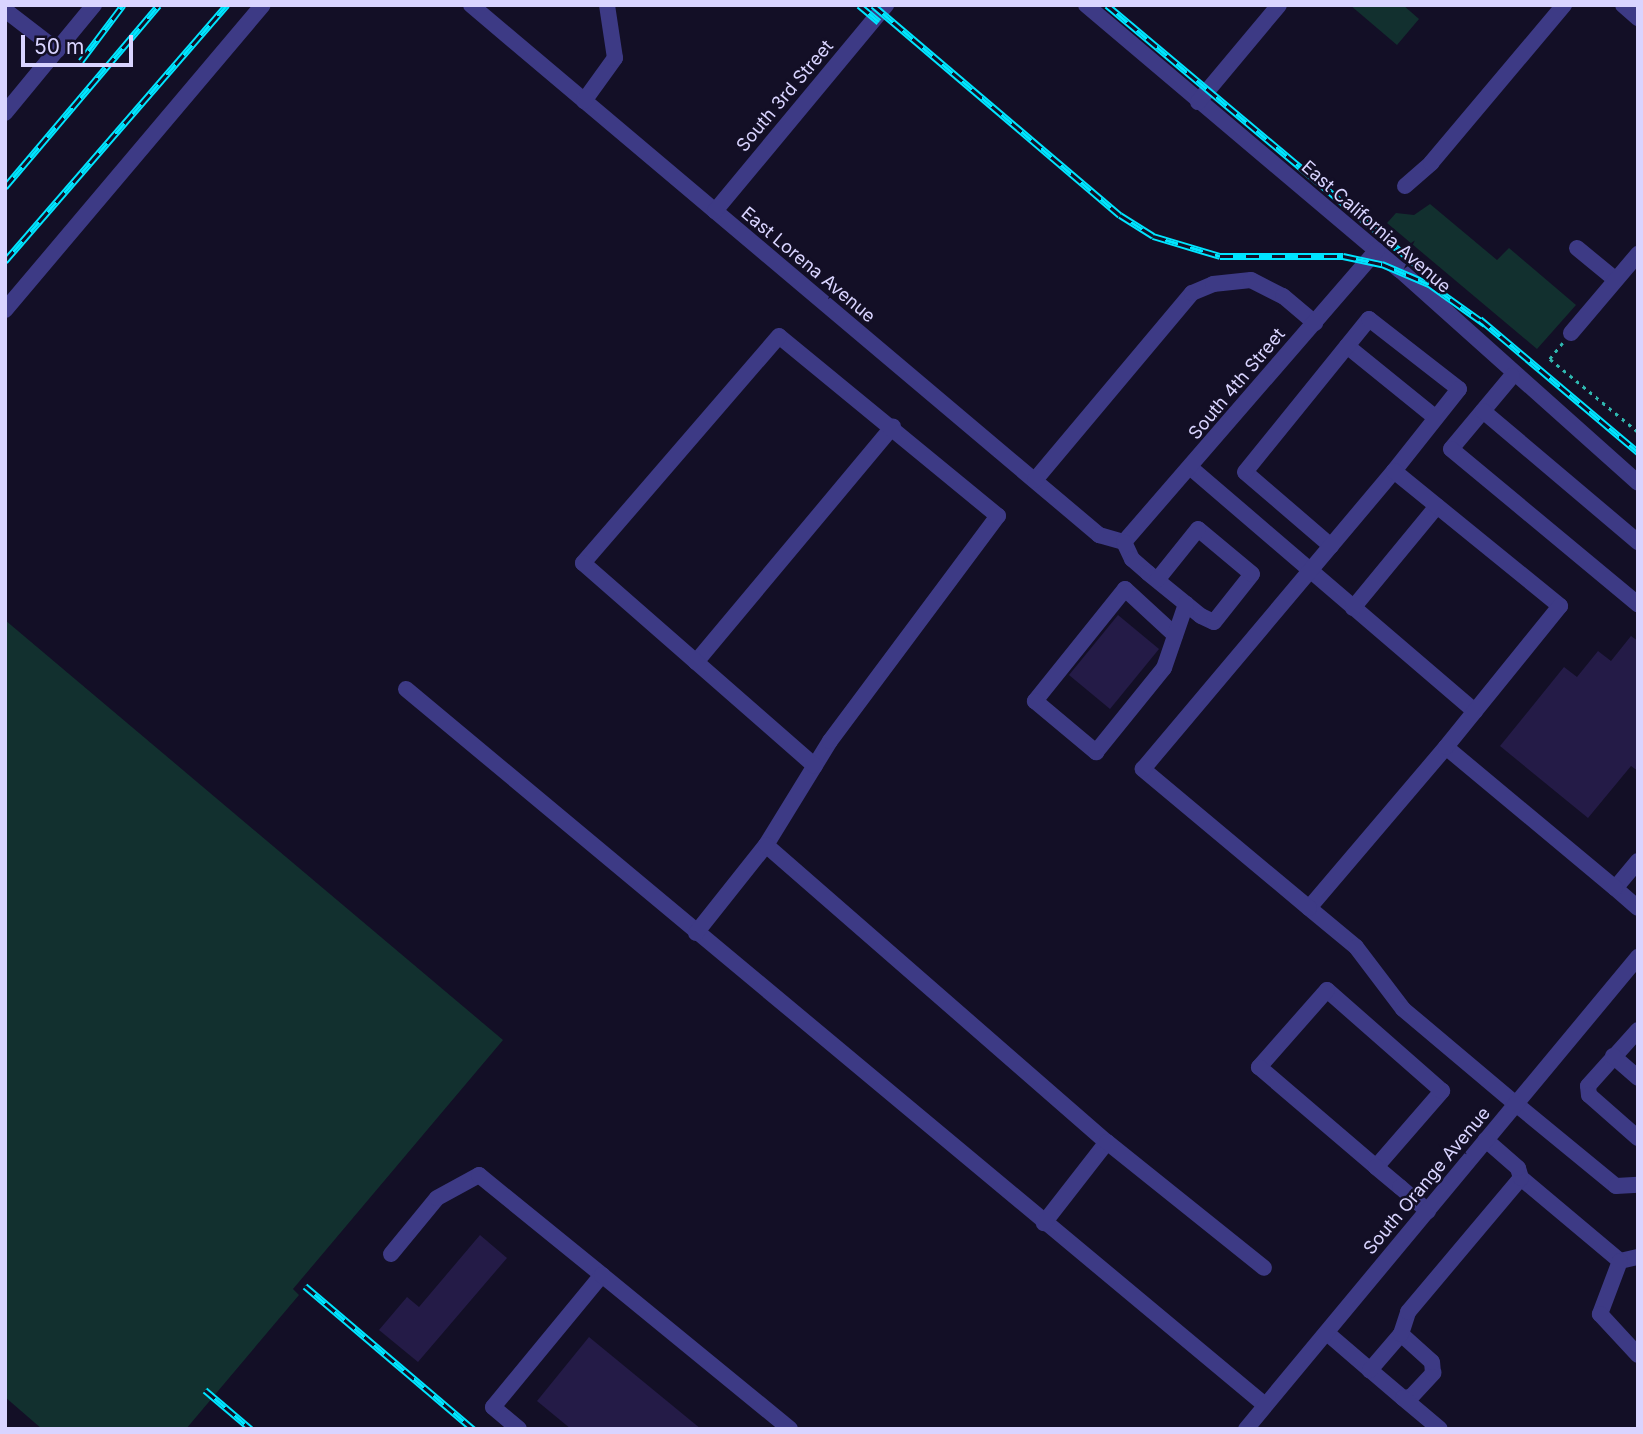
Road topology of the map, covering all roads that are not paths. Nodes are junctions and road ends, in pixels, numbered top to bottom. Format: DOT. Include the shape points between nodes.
graph roads {
  1 [pos="94,5"];
  2 [pos="263,5"];
  3 [pos="471,5"];
  4 [pos="607,5"];
  5 [pos="886,5"];
  6 [pos="1086,5"];
  7 [pos="1279,5"];
  8 [pos="1564,5"];
  9 [pos="1623,5"];
  10 [pos="5,10"];
  11 [pos="1638,18"];
  12 [pos="57,50"];
  13 [pos="584,101"];
  14 [pos="1199,102"];
  15 [pos="7,108"];
  16 [pos="1405,186"];
  17 [pos="715,211"];
  18 [pos="1577,247"];
  19 [pos="1377,250"];
  20 [pos="1638,254"];
  21 [pos="1616,280"];
  22 [pos="5,310"];
  23 [pos="1315,323"];
  24 [pos="1571,334"];
  25 [pos="1347,346"];
  26 [pos="1513,376"];
  27 [pos="1483,411"];
  28 [pos="1436,418"];
  29 [pos="893,426"];
  30 [pos="1191,468"];
  31 [pos="1394,471"];
  32 [pos="1035,480"];
  33 [pos="1638,483"];
  34 [pos="1437,506"];
  35 [pos="1124,542"];
  36 [pos="1638,542"];
  37 [pos="1331,546"];
  38 [pos="1310,571"];
  39 [pos="1157,580"];
  40 [pos="1186,604"];
  41 [pos="1638,604"];
  42 [pos="1353,608"];
  43 [pos="1175,635"];
  44 [pos="696,662"];
  45 [pos="406,689"];
  46 [pos="1475,711"];
  47 [pos="1446,747"];
  48 [pos="815,766"];
  49 [pos="766,845"];
  50 [pos="1638,861"];
  51 [pos="1615,888"];
  52 [pos="1309,908"];
  53 [pos="1638,908"];
  54 [pos="696,933"];
  55 [pos="1638,957"];
  56 [pos="1638,1030"];
  57 [pos="1613,1056"];
  58 [pos="1638,1078"];
  59 [pos="1516,1104"];
  60 [pos="1638,1138"];
  61 [pos="1486,1140"];
  62 [pos="1107,1142"];
  63 [pos="1376,1167"];
  64 [pos="1521,1178"];
  65 [pos="1638,1185"];
  66 [pos="1428,1211"];
  67 [pos="1044,1223"];
  68 [pos="391,1254"];
  69 [pos="1638,1257"];
  70 [pos="1620,1261"];
  71 [pos="1264,1268"];
  72 [pos="602,1275"];
  73 [pos="1327,1333"];
  74 [pos="1401,1334"];
  75 [pos="1638,1355"];
  76 [pos="1370,1370"];
  77 [pos="1403,1398"];
  78 [pos="1265,1405"];
  79 [pos="519,1429"];
  80 [pos="790,1429"];
  81 [pos="1246,1429"];
  82 [pos="1440,1429"];
  1 -- 12 [label="street"];
  2 -- 22 [label="street"];
  3 -- 13 [label="street, East Lorena Avenue"];
  4 -- 13 [label="street" via="615,58"];
  5 -- 17 [label="street, South 3rd Street"];
  6 -- 14 [label="street, East California Avenue"];
  7 -- 14 [label="street"];
  8 -- 16 [label="street" via="1431,163"];
  9 -- 11 [label="street"];
  10 -- 12 [label="street"];
  12 -- 15 [label="street"];
  13 -- 17 [label="street, East Lorena Avenue"];
  14 -- 19 [label="street, East California Avenue"];
  17 -- 32 [label="street, East Lorena Avenue"];
  18 -- 21 [label="street"];
  19 -- 23 [label="street, South 4th Street"];
  19 -- 26 [label="street, East California Avenue"];
  20 -- 21 [label="street"];
  21 -- 24 [label="street"];
  23 -- 30 [label="street, South 4th Street"];
  23 -- 32 [label="street" via="1283,296 1251,280 1213,284 1192,293"];
  25 -- 28 [label="street"];
  25 -- 28 [label="street" via="1369,319 1459,389"];
  25 -- 37 [label="street" via="1245,472"];
  26 -- 27 [label="street"];
  26 -- 33 [label="street, East California Avenue"];
  27 -- 36 [label="street"];
  27 -- 41 [label="street" via="1451,449"];
  28 -- 31 [label="street"];
  29 -- 44 [label="street"];
  29 -- 44 [label="street" via="779,336 583,562"];
  29 -- 48 [label="street" via="999,516"];
  30 -- 35 [label="street, South 4th Street"];
  30 -- 38 [label="street"];
  31 -- 34 [label="street"];
  31 -- 37 [label="street"];
  32 -- 35 [label="street, East Lorena Avenue" via="1108,541"];
  34 -- 42 [label="street"];
  34 -- 46 [label="street" via="1560,606"];
  35 -- 39 [label="street" via="1132,559"];
  37 -- 38 [label="street"];
  38 -- 42 [label="street"];
  38 -- 52 [label="street" via="1143,769"];
  39 -- 40 [label="street"];
  39 -- 40 [label="street" via="1199,529 1252,575 1214,622"];
  40 -- 43 [label="street"];
  42 -- 46 [label="street"];
  43 -- 43 [label="street" via="1164,668 1096,752 1035,701 1125,589"];
  44 -- 48 [label="street"];
  45 -- 54 [label="street"];
  46 -- 47 [label="street"];
  47 -- 51 [label="street"];
  47 -- 52 [label="street"];
  48 -- 49 [label="street"];
  49 -- 54 [label="street"];
  49 -- 62 [label="street"];
  50 -- 51 [label="street"];
  51 -- 53 [label="street"];
  52 -- 59 [label="street" via="1356,947 1403,1009"];
  54 -- 67 [label="street"];
  55 -- 59 [label="street, South Orange Avenue"];
  56 -- 57 [label="street"];
  57 -- 58 [label="street"];
  57 -- 60 [label="street" via="1588,1086 1589,1095"];
  59 -- 61 [label="street, South Orange Avenue"];
  59 -- 65 [label="street" via="1616,1186"];
  61 -- 64 [label="street" via="1518,1168"];
  61 -- 66 [label="street, South Orange Avenue"];
  62 -- 67 [label="street"];
  62 -- 71 [label="street"];
  63 -- 63 [label="street" via="1442,1091 1327,990 1259,1067"];
  63 -- 66 [label="street"];
  64 -- 70 [label="street"];
  64 -- 74 [label="street" via="1408,1312"];
  66 -- 73 [label="street, South Orange Avenue"];
  67 -- 78 [label="street"];
  68 -- 72 [label="street" via="437,1198 479,1175"];
  69 -- 70 [label="street"];
  70 -- 75 [label="street" via="1600,1314"];
  72 -- 79 [label="street" via="493,1407"];
  72 -- 80 [label="street"];
  73 -- 76 [label="street"];
  73 -- 78 [label="street, South Orange Avenue"];
  74 -- 76 [label="street"];
  74 -- 77 [label="street" via="1432,1362 1433,1373 1411,1396"];
  76 -- 77 [label="street"];
  77 -- 82 [label="street"];
  78 -- 81 [label="street, South Orange Avenue"];
}
